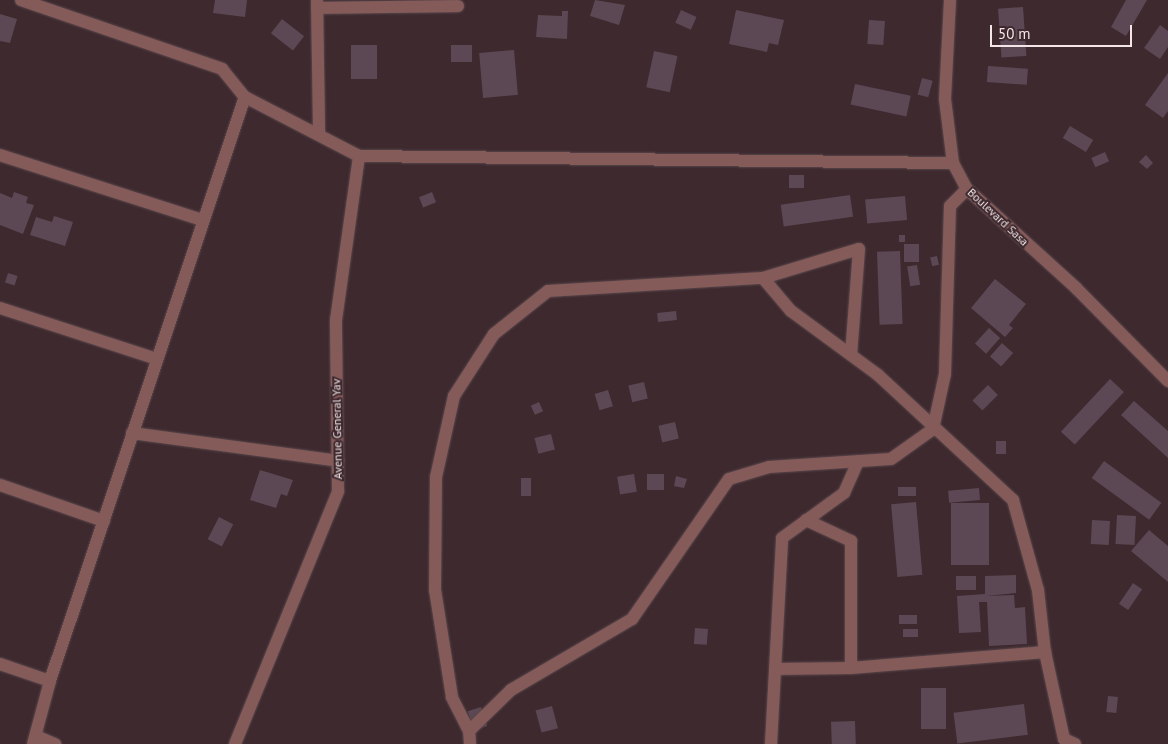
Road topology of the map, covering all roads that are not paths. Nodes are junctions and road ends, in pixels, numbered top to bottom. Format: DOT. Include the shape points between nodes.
graph roads {
  1 [pos="21,0"];
  2 [pos="950,0"];
  3 [pos="317,4"];
  4 [pos="59,6"];
  5 [pos="458,6"];
  6 [pos="245,96"];
  7 [pos="319,133"];
  8 [pos="0,155"];
  9 [pos="359,156"];
  10 [pos="953,163"];
  11 [pos="967,189"];
  12 [pos="203,220"];
  13 [pos="763,278"];
  14 [pos="0,308"];
  15 [pos="851,355"];
  16 [pos="157,359"];
  17 [pos="1168,381"];
  18 [pos="933,429"];
  19 [pos="132,433"];
  20 [pos="338,461"];
  21 [pos="858,461"];
  22 [pos="0,485"];
  23 [pos="806,520"];
  24 [pos="104,521"];
  25 [pos="1045,652"];
  26 [pos="0,664"];
  27 [pos="851,668"];
  28 [pos="775,669"];
  29 [pos="50,681"];
  30 [pos="469,731"];
  31 [pos="35,740"];
  32 [pos="55,744"];
  33 [pos="236,744"];
  34 [pos="470,744"];
  35 [pos="771,744"];
  36 [pos="1075,744"];
  1 -- 4 [label="street"];
  2 -- 10 [label="street, Boulevard Sasa" via="945,99"];
  3 -- 5 [label="street"];
  3 -- 7 [label="street"];
  4 -- 6 [label="street" via="222,68"];
  6 -- 7 [label="street"];
  6 -- 12 [label="street"];
  7 -- 9 [label="street"];
  8 -- 12 [label="street"];
  9 -- 10 [label="street"];
  9 -- 20 [label="street, Avenue General Yav" via="336,320"];
  10 -- 11 [label="street, Boulevard Sasa"];
  11 -- 17 [label="street, Boulevard Sasa" via="1076,288"];
  11 -- 18 [label="street" via="950,206 945,374"];
  12 -- 16 [label="street"];
  13 -- 15 [label="street" via="792,311"];
  13 -- 15 [label="street" via="859,249"];
  13 -- 30 [label="street" via="548,291 494,334 454,396 436,477 435,590 452,696"];
  14 -- 16 [label="street"];
  15 -- 18 [label="street" via="878,375"];
  16 -- 19 [label="street"];
  18 -- 21 [label="street" via="891,459"];
  18 -- 25 [label="street" via="1012,500 1038,590"];
  19 -- 20 [label="street"];
  19 -- 24 [label="street"];
  20 -- 33 [label="street, Avenue General Yav" via="338,491"];
  21 -- 23 [label="street" via="844,493"];
  21 -- 30 [label="street" via="769,467 729,479 632,619 511,690"];
  22 -- 24 [label="street"];
  23 -- 27 [label="street" via="851,541"];
  23 -- 28 [label="street" via="782,538"];
  24 -- 29 [label="street"];
  25 -- 27 [label="street"];
  25 -- 36 [label="street" via="1064,739"];
  26 -- 29 [label="street"];
  27 -- 28 [label="street"];
  28 -- 35 [label="street"];
  29 -- 31 [label="street"];
  30 -- 34 [label="street"];
  31 -- 32 [label="street"];
}
